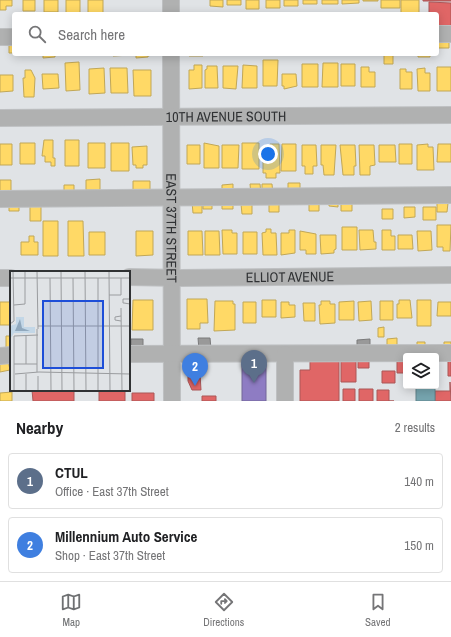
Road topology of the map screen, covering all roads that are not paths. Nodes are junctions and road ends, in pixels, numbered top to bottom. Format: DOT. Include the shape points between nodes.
graph roads {
  1 [pos="171,0"];
  2 [pos="171,12"];
  3 [pos="439,34"];
  4 [pos="451,34"];
  5 [pos="0,37"];
  6 [pos="12,37"];
  7 [pos="171,56"];
  8 [pos="451,114"];
  9 [pos="171,117"];
  10 [pos="0,118"];
  11 [pos="451,195"];
  12 [pos="172,198"];
  13 [pos="0,199"];
  14 [pos="451,275"];
  15 [pos="130,277"];
  16 [pos="171,277"];
  17 [pos="451,353"];
  18 [pos="130,354"];
  19 [pos="172,354"];
  20 [pos="285,354"];
  21 [pos="172,401"];
  22 [pos="284,401"];
  1 -- 2 [label="street"];
  3 -- 4 [label="street"];
  5 -- 6 [label="street"];
  7 -- 9 [label="street, EAST 37TH STREET"];
  8 -- 9 [label="street, 10TH AVENUE SOUTH"];
  9 -- 10 [label="street, 10TH AVENUE SOUTH"];
  9 -- 12 [label="street, EAST 37TH STREET"];
  11 -- 12 [label="street"];
  12 -- 13 [label="street"];
  12 -- 16 [label="street, EAST 37TH STREET"];
  14 -- 16 [label="street, ELLIOT AVENUE"];
  15 -- 16 [label="street, ELLIOT AVENUE"];
  16 -- 19 [label="street, EAST 37TH STREET"];
  17 -- 20 [label="street"];
  18 -- 19 [label="street"];
  19 -- 20 [label="street"];
  19 -- 21 [label="street, EAST 37TH STREET"];
  20 -- 22 [label="street"];
}
